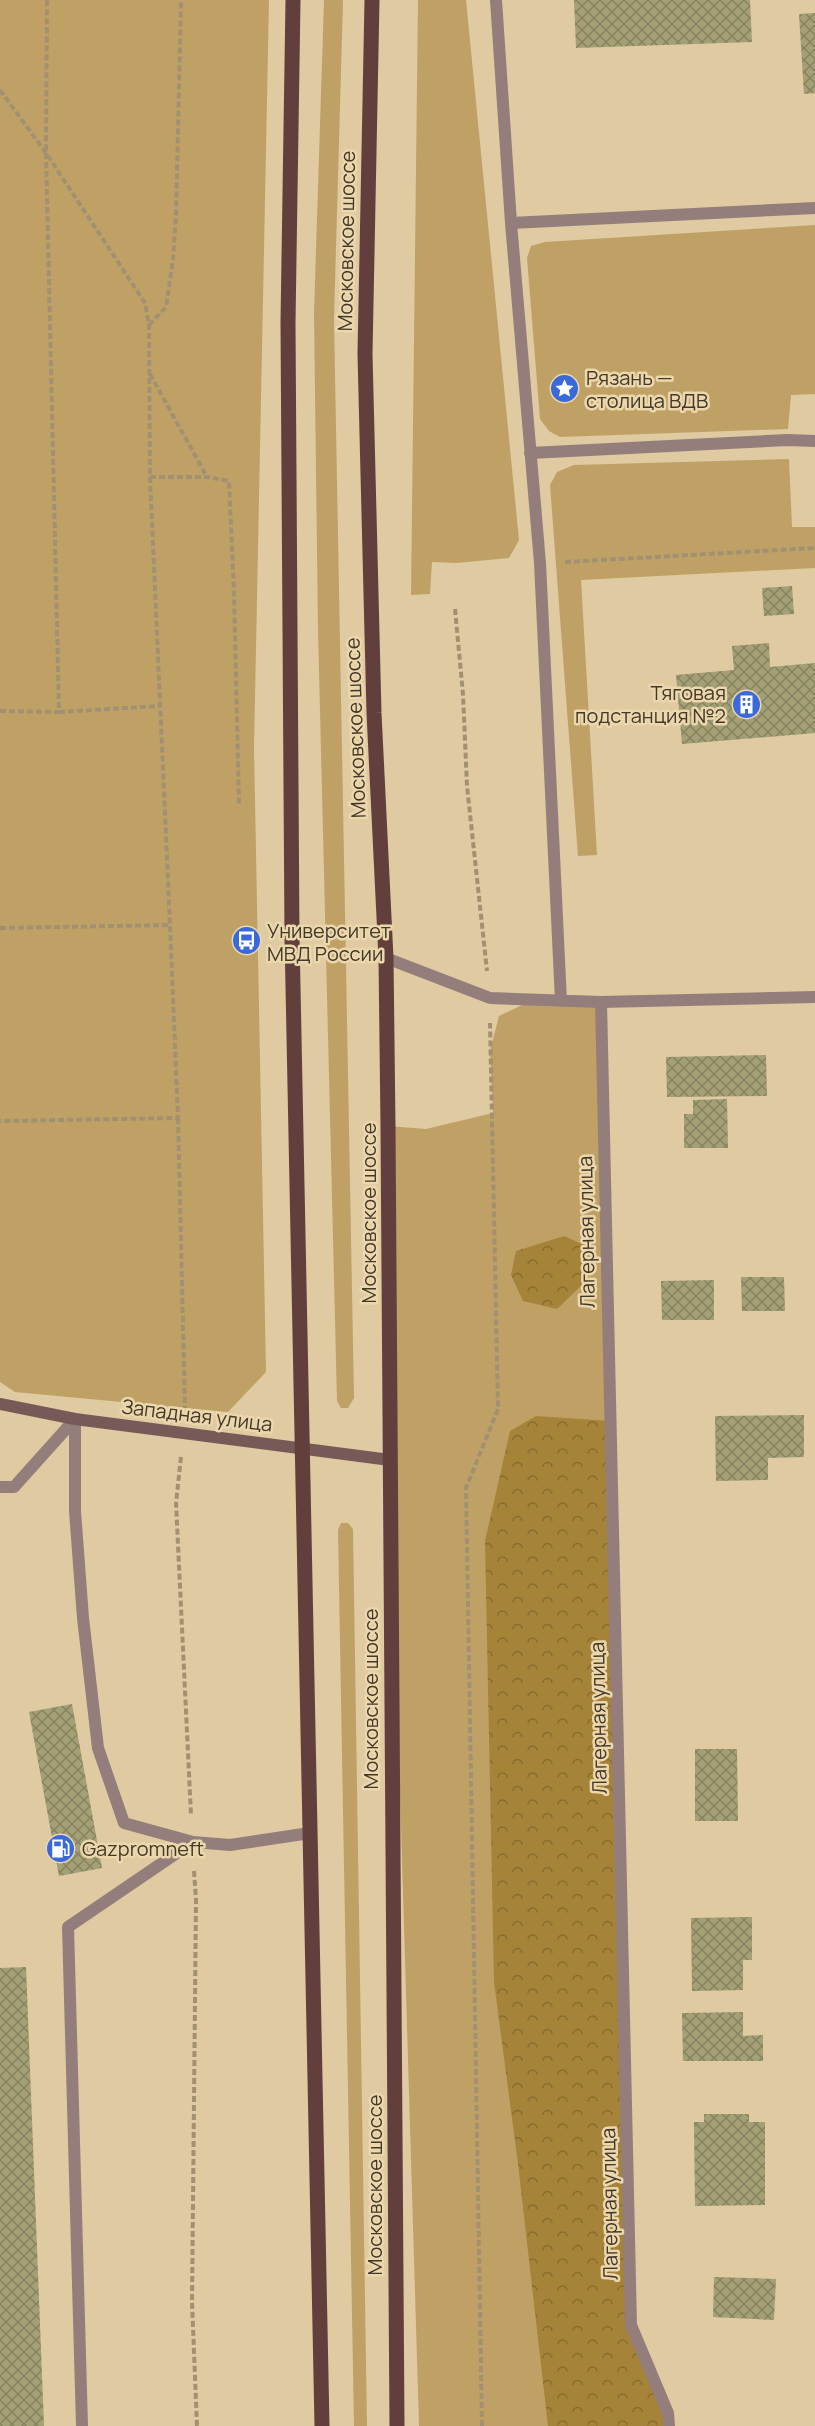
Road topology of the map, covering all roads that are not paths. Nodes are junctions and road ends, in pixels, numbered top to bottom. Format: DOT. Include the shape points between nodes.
graph roads {
  1 [pos="293,0"];
  2 [pos="372,0"];
  3 [pos="496,0"];
  4 [pos="815,208"];
  5 [pos="511,223"];
  6 [pos="815,441"];
  7 [pos="530,453"];
  8 [pos="386,958"];
  9 [pos="815,997"];
  10 [pos="561,1000"];
  11 [pos="601,1002"];
  12 [pos="0,1404"];
  13 [pos="75,1419"];
  14 [pos="301,1447"];
  15 [pos="390,1460"];
  16 [pos="0,1487"];
  17 [pos="310,1833"];
  18 [pos="192,1842"];
  19 [pos="82,2426"];
  20 [pos="321,2426"];
  21 [pos="397,2426"];
  22 [pos="669,2426"];
  1 -- 14 [label="main road" via="288,323"];
  2 -- 8 [label="main road, Московское шоссе" via="365,354 374,713"];
  3 -- 5 [label="street"];
  4 -- 5 [label="street"];
  5 -- 7 [label="street"];
  6 -- 7 [label="street"];
  7 -- 10 [label="street" via="540,563"];
  8 -- 10 [label="street" via="490,998"];
  8 -- 15 [label="main road, Московское шоссе"];
  9 -- 11 [label="street"];
  10 -- 11 [label="street"];
  11 -- 22 [label="street, Лагерная улица" via="632,2325 668,2413"];
  12 -- 13 [label="street, Западная улица"];
  13 -- 14 [label="street, Западная улица"];
  13 -- 16 [label="street" via="14,1487"];
  13 -- 18 [label="street" via="75,1511 98,1748 124,1822"];
  14 -- 15 [label="street, Западная улица"];
  14 -- 17 [label="main road"];
  15 -- 21 [label="main road, Московское шоссе"];
  17 -- 18 [label="street" via="230,1845"];
  17 -- 20 [label="main road"];
  18 -- 19 [label="street" via="68,1927"];
}
